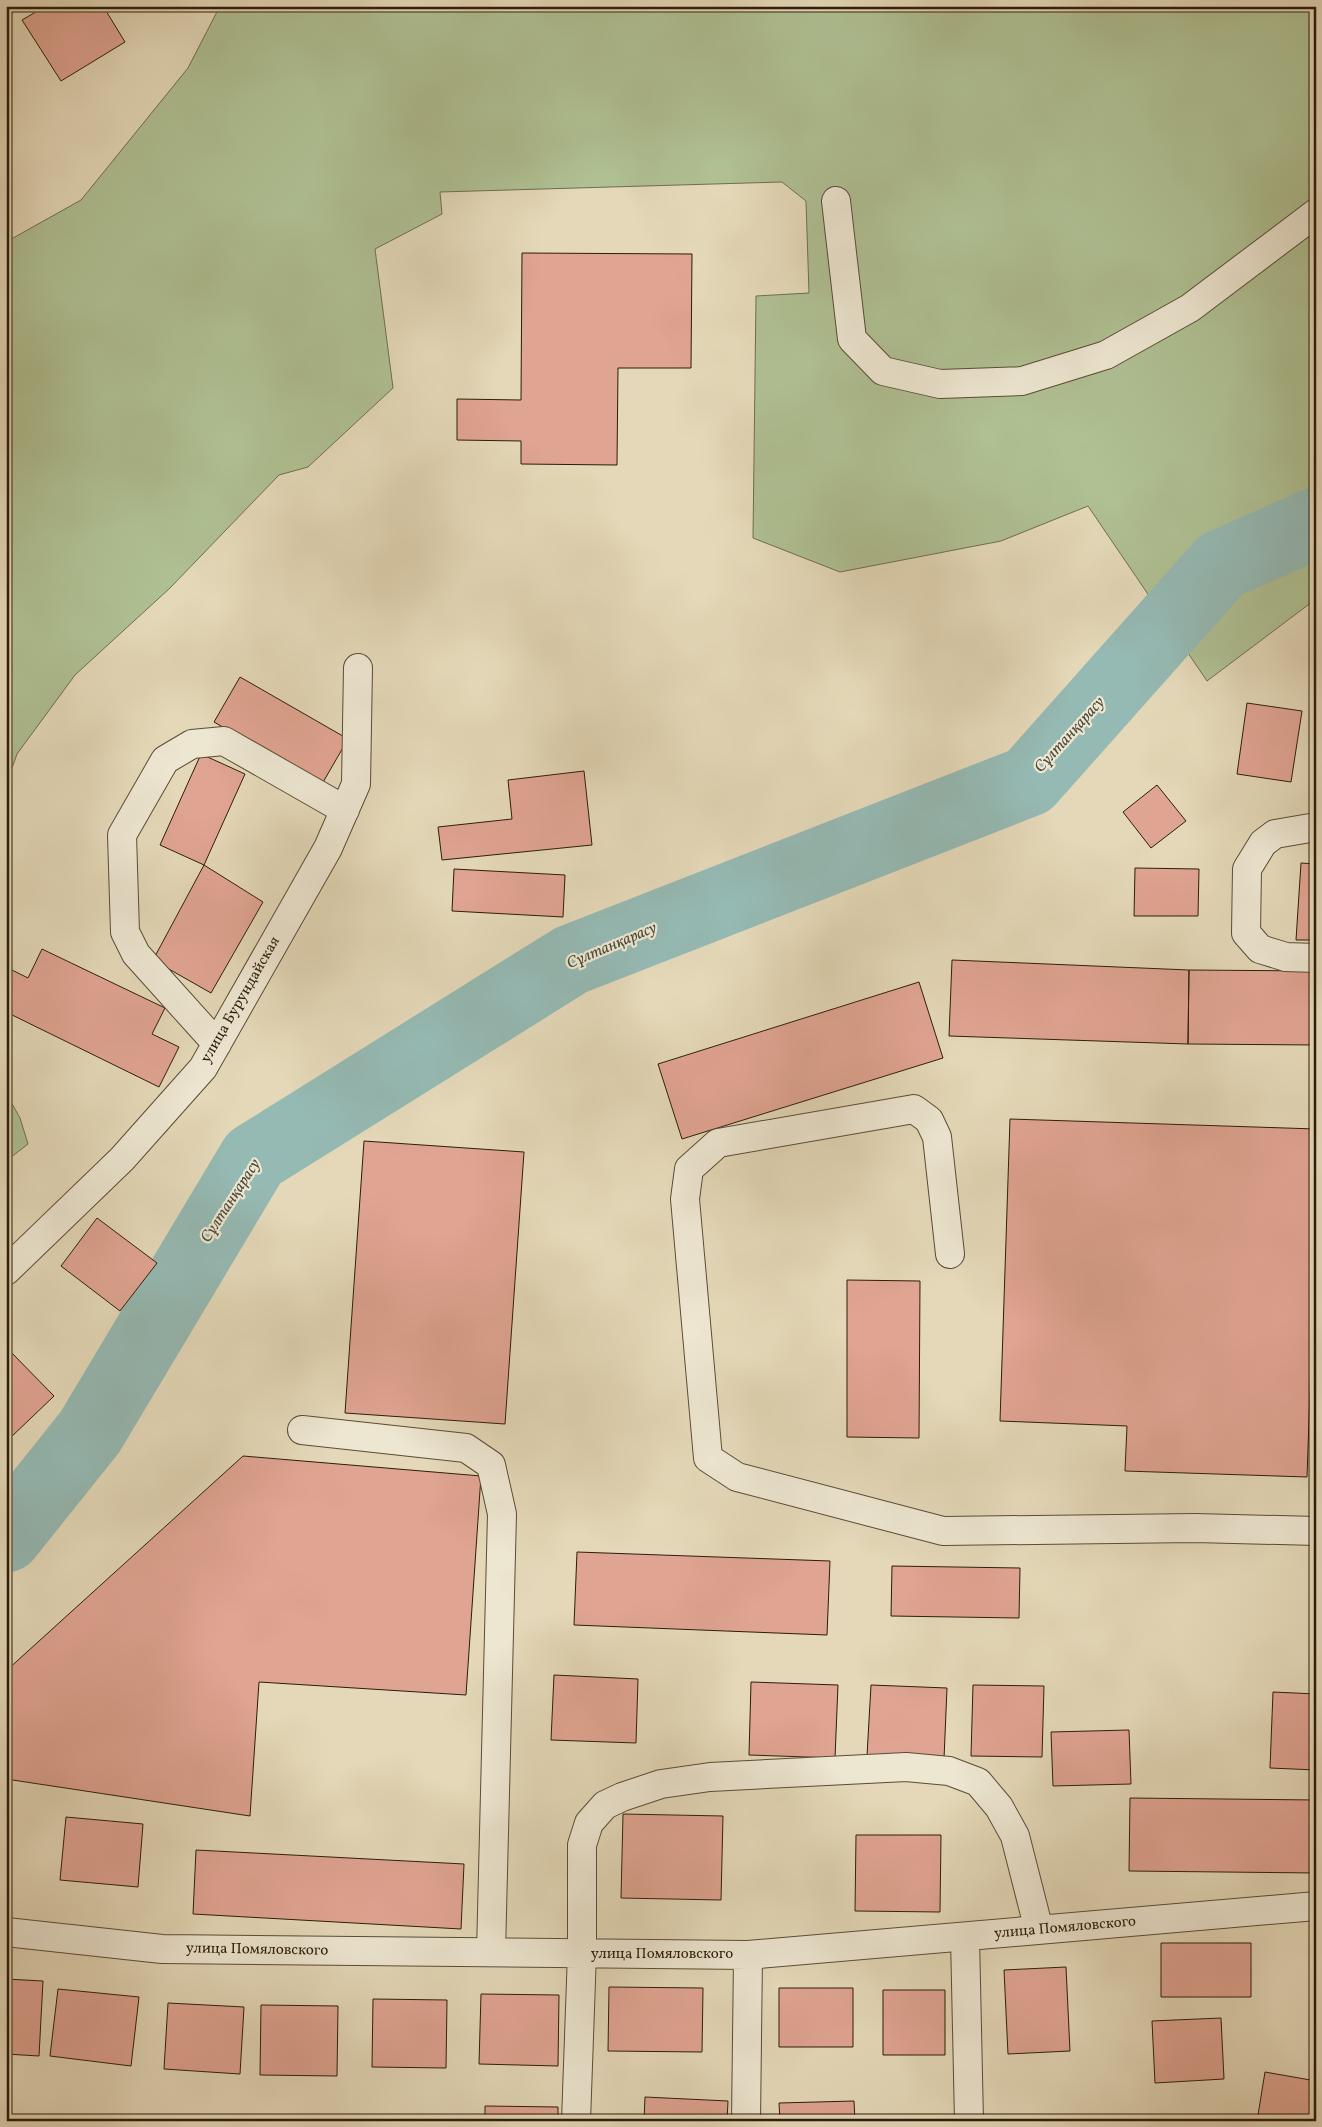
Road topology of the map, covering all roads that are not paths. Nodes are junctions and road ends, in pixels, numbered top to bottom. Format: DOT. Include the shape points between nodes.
graph roads {
  1 [pos="836,201"];
  2 [pos="1316,213"];
  3 [pos="358,668"];
  4 [pos="345,810"];
  5 [pos="1316,827"];
  6 [pos="1316,958"];
  7 [pos="217,1044"];
  8 [pos="950,1254"];
  9 [pos="6,1271"];
  10 [pos="302,1430"];
  11 [pos="1316,1531"];
  12 [pos="1316,1906"];
  13 [pos="1039,1930"];
  14 [pos="6,1932"];
  15 [pos="965,1936"];
  16 [pos="491,1952"];
  17 [pos="582,1954"];
  18 [pos="748,1955"];
  19 [pos="576,2121"];
  20 [pos="746,2121"];
  21 [pos="968,2121"];
  1 -- 2 [label="street" via="852,339 883,371 940,384 1022,381 1106,355 1190,308"];
  3 -- 4 [label="street, улица Бурундайская" via="356,784"];
  4 -- 7 [label="street, улица Бурундайская" via="328,848"];
  4 -- 7 [label="street" via="224,742 192,744 165,760 122,835 125,932 136,954"];
  5 -- 6 [label="street" via="1276,834 1263,843 1247,869 1246,933 1260,949 1286,957"];
  7 -- 9 [label="street, улица Бурундайская" via="203,1068 122,1160"];
  8 -- 11 [label="street" via="938,1137 929,1120 914,1109 718,1143 689,1169 685,1199 708,1458 737,1477 943,1531 1196,1528"];
  10 -- 16 [label="street" via="466,1448 491,1465 502,1514"];
  12 -- 13 [label="street, улица Помяловского"];
  13 -- 15 [label="street, улица Помяловского"];
  13 -- 17 [label="street" via="1015,1836 999,1807 978,1782 950,1771 896,1767 660,1784 604,1805 589,1823 582,1845"];
  14 -- 16 [label="street, улица Помяловского" via="162,1949"];
  15 -- 18 [label="street, улица Помяловского"];
  15 -- 21 [label="street"];
  16 -- 17 [label="street, улица Помяловского"];
  17 -- 18 [label="street, улица Помяловского"];
  17 -- 19 [label="street"];
  18 -- 20 [label="street"];
}
